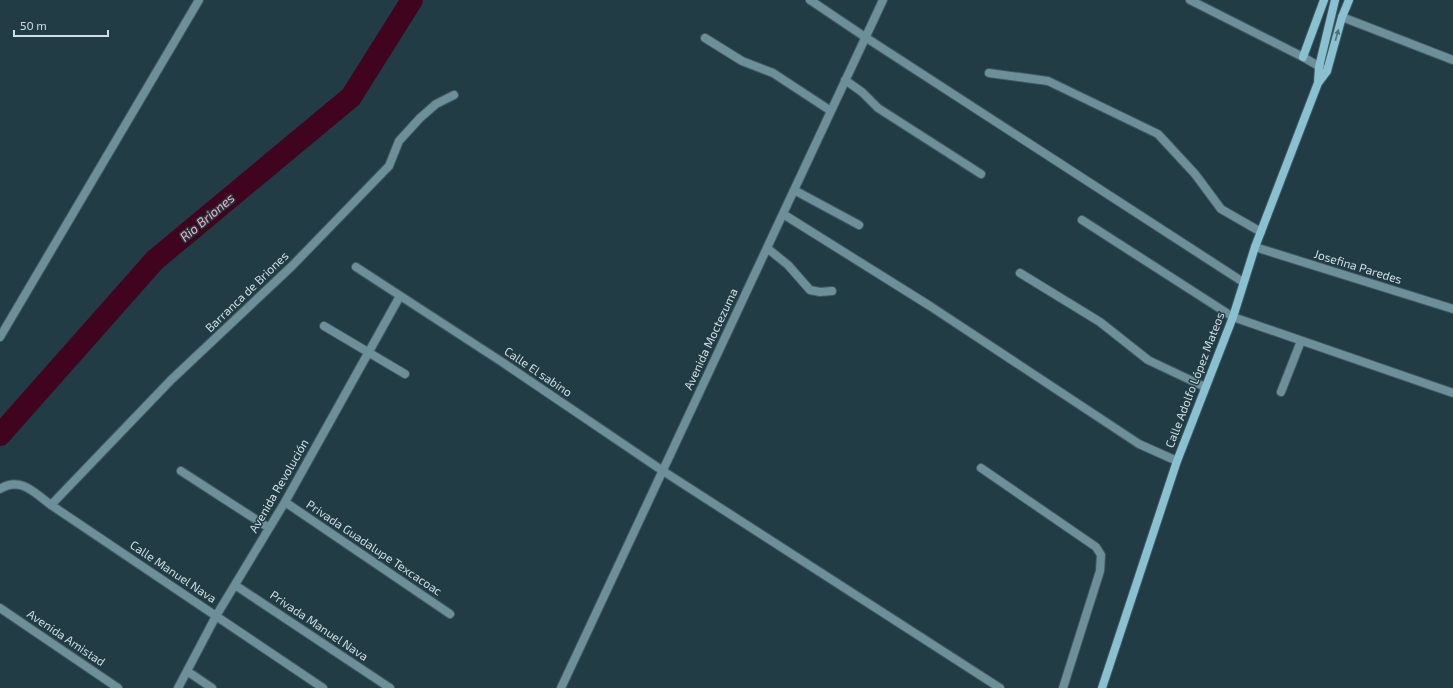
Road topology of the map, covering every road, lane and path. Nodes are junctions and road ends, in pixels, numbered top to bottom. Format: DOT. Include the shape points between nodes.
graph roads {
  1 [pos="199,0"];
  2 [pos="810,0"];
  3 [pos="883,0"];
  4 [pos="1190,0"];
  5 [pos="1324,0"];
  6 [pos="1335,0"];
  7 [pos="1349,0"];
  8 [pos="1342,17"];
  9 [pos="865,37"];
  10 [pos="705,38"];
  11 [pos="1303,57"];
  12 [pos="1453,60"];
  13 [pos="1323,69"];
  14 [pos="989,73"];
  15 [pos="845,80"];
  16 [pos="454,95"];
  17 [pos="831,111"];
  18 [pos="981,174"];
  19 [pos="794,190"];
  20 [pos="783,214"];
  21 [pos="1082,220"];
  22 [pos="859,225"];
  23 [pos="1261,232"];
  24 [pos="1255,247"];
  25 [pos="767,248"];
  26 [pos="356,267"];
  27 [pos="1020,273"];
  28 [pos="1243,282"];
  29 [pos="832,291"];
  30 [pos="400,296"];
  31 [pos="1453,309"];
  32 [pos="1233,317"];
  33 [pos="324,326"];
  34 [pos="0,337"];
  35 [pos="1301,341"];
  36 [pos="368,352"];
  37 [pos="405,374"];
  38 [pos="1204,387"];
  39 [pos="1281,392"];
  40 [pos="1453,393"];
  41 [pos="1177,461"];
  42 [pos="981,468"];
  43 [pos="663,470"];
  44 [pos="180,471"];
  45 [pos="4,487"];
  46 [pos="285,502"];
  47 [pos="51,505"];
  48 [pos="269,528"];
  49 [pos="235,585"];
  50 [pos="0,608"];
  51 [pos="450,614"];
  52 [pos="216,616"];
  53 [pos="187,671"];
  54 [pos="118,688"];
  55 [pos="178,688"];
  56 [pos="212,688"];
  57 [pos="323,688"];
  58 [pos="390,688"];
  59 [pos="561,688"];
  60 [pos="1000,688"];
  61 [pos="1063,688"];
  62 [pos="1102,688"];
  1 -- 34 [label="street"];
  2 -- 9 [label="street"];
  3 -- 9 [label="street, Avenida Moctezuma"];
  4 -- 11 [label="street"];
  5 -- 11 [label="main road"];
  6 -- 13 [label="main road, Calle Adolfo López Mateos"];
  7 -- 8 [label="main road, Calle Adolfo López Mateos"];
  8 -- 12 [label="street"];
  13 -- 8 [label="main road, Calle Adolfo López Mateos, one-way"];
  9 -- 15 [label="street, Avenida Moctezuma"];
  9 -- 28 [label="street"];
  10 -- 17 [label="street" via="742,61 773,73"];
  11 -- 13 [label="street"];
  13 -- 23 [label="main road, Calle Adolfo López Mateos"];
  14 -- 23 [label="street" via="1048,81 1158,134 1195,174 1221,209"];
  15 -- 17 [label="street, Avenida Moctezuma"];
  15 -- 18 [label="street" via="878,108"];
  16 -- 47 [label="street, Barranca de Briones" via="436,104 420,118 399,141 389,166 292,266 171,380"];
  17 -- 19 [label="street, Avenida Moctezuma"];
  19 -- 20 [label="street, Avenida Moctezuma"];
  19 -- 22 [label="street"];
  20 -- 25 [label="street, Avenida Moctezuma"];
  20 -- 41 [label="street" via="930,306 1139,444"];
  21 -- 32 [label="street"];
  23 -- 24 [label="main road, Calle Adolfo López Mateos"];
  24 -- 28 [label="main road, Calle Adolfo López Mateos"];
  24 -- 31 [label="street, Josefina Paredes"];
  25 -- 29 [label="street" via="788,265 810,290"];
  25 -- 43 [label="street, Avenida Moctezuma"];
  26 -- 30 [label="street, Calle El sabino"];
  27 -- 38 [label="street" via="1100,322 1148,360"];
  28 -- 32 [label="main road, Calle Adolfo López Mateos"];
  30 -- 36 [label="street, Avenida Revolución"];
  30 -- 43 [label="street, Calle El sabino"];
  32 -- 35 [label="street"];
  32 -- 38 [label="main road, Calle Adolfo López Mateos"];
  33 -- 36 [label="street"];
  35 -- 39 [label="street"];
  35 -- 40 [label="street"];
  36 -- 37 [label="street"];
  36 -- 46 [label="street, Avenida Revolución"];
  38 -- 41 [label="main road, Calle Adolfo López Mateos"];
  41 -- 62 [label="main road, Calle Adolfo López Mateos"];
  42 -- 61 [label="street" via="1096,547 1102,555 1100,571"];
  43 -- 59 [label="street, Avenida Moctezuma"];
  43 -- 60 [label="street, Calle El sabino"];
  44 -- 48 [label="street"];
  45 -- 47 [label="street, Calle Manuel Nava" via="24,485"];
  46 -- 48 [label="street, Avenida Revolución"];
  46 -- 51 [label="street, Privada Guadalupe Texcacoac"];
  47 -- 52 [label="street, Calle Manuel Nava"];
  48 -- 49 [label="street, Avenida Revolución"];
  49 -- 52 [label="street, Avenida Revolución"];
  49 -- 58 [label="street, Privada Manuel Nava"];
  50 -- 54 [label="street, Avenida Amistad"];
  52 -- 53 [label="street, Avenida Revolución"];
  52 -- 57 [label="street, Calle Manuel Nava"];
  53 -- 55 [label="street, Avenida Revolución"];
  53 -- 56 [label="street"];
}
